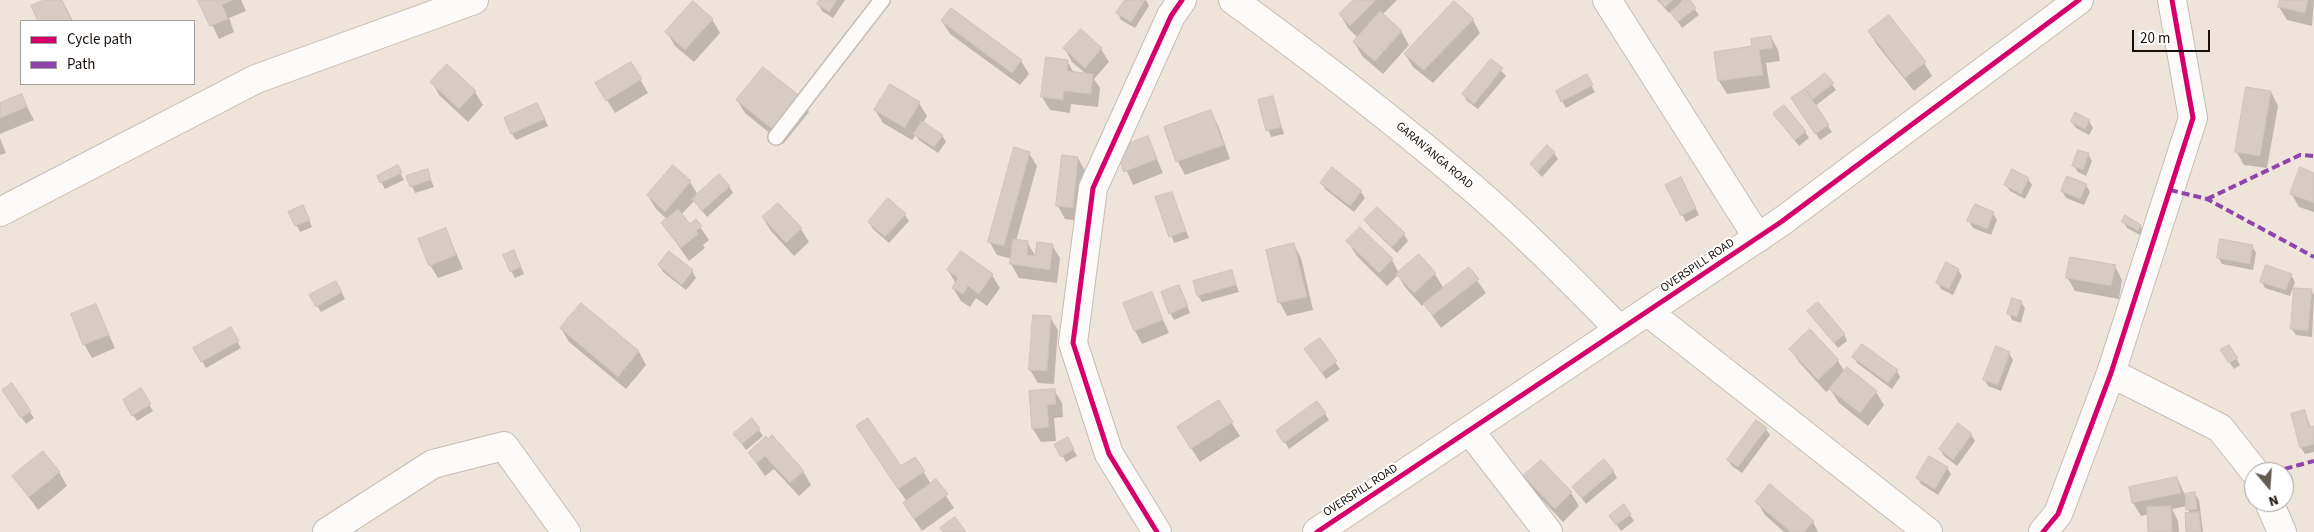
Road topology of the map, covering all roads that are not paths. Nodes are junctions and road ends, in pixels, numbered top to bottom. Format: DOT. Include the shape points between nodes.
graph roads {
  1 [pos="474,0"];
  2 [pos="882,0"];
  3 [pos="1182,0"];
  4 [pos="1234,0"];
  5 [pos="1607,0"];
  6 [pos="2079,0"];
  7 [pos="2172,0"];
  8 [pos="776,137"];
  9 [pos="0,212"];
  10 [pos="1758,238"];
  11 [pos="1648,312"];
  12 [pos="1620,330"];
  13 [pos="2112,373"];
  14 [pos="1470,431"];
  15 [pos="2247,462"];
  16 [pos="2273,512"];
  17 [pos="328,532"];
  18 [pos="566,532"];
  19 [pos="1157,532"];
  20 [pos="1316,532"];
  21 [pos="1548,532"];
  22 [pos="1928,532"];
  23 [pos="2043,532"];
  24 [pos="2282,532"];
  1 -- 9 [label="street" via="256,79"];
  2 -- 8 [label="lane"];
  3 -- 19 [label="street" via="1171,16 1093,188 1073,343 1109,454"];
  4 -- 12 [label="street, GARAN'ANGA ROAD" via="1315,59 1462,179 1546,255"];
  5 -- 10 [label="street"];
  6 -- 10 [label="street, OVERSPILL ROAD"];
  7 -- 13 [label="street" via="2192,118"];
  10 -- 11 [label="street, OVERSPILL ROAD"];
  11 -- 12 [label="street, OVERSPILL ROAD"];
  11 -- 22 [label="street"];
  12 -- 14 [label="street, OVERSPILL ROAD"];
  13 -- 15 [label="street" via="2220,428"];
  13 -- 23 [label="street" via="2058,514"];
  14 -- 20 [label="street, OVERSPILL ROAD"];
  14 -- 21 [label="street"];
  16 -- 24 [label="street"];
  17 -- 18 [label="street" via="433,464 504,446"];
}
